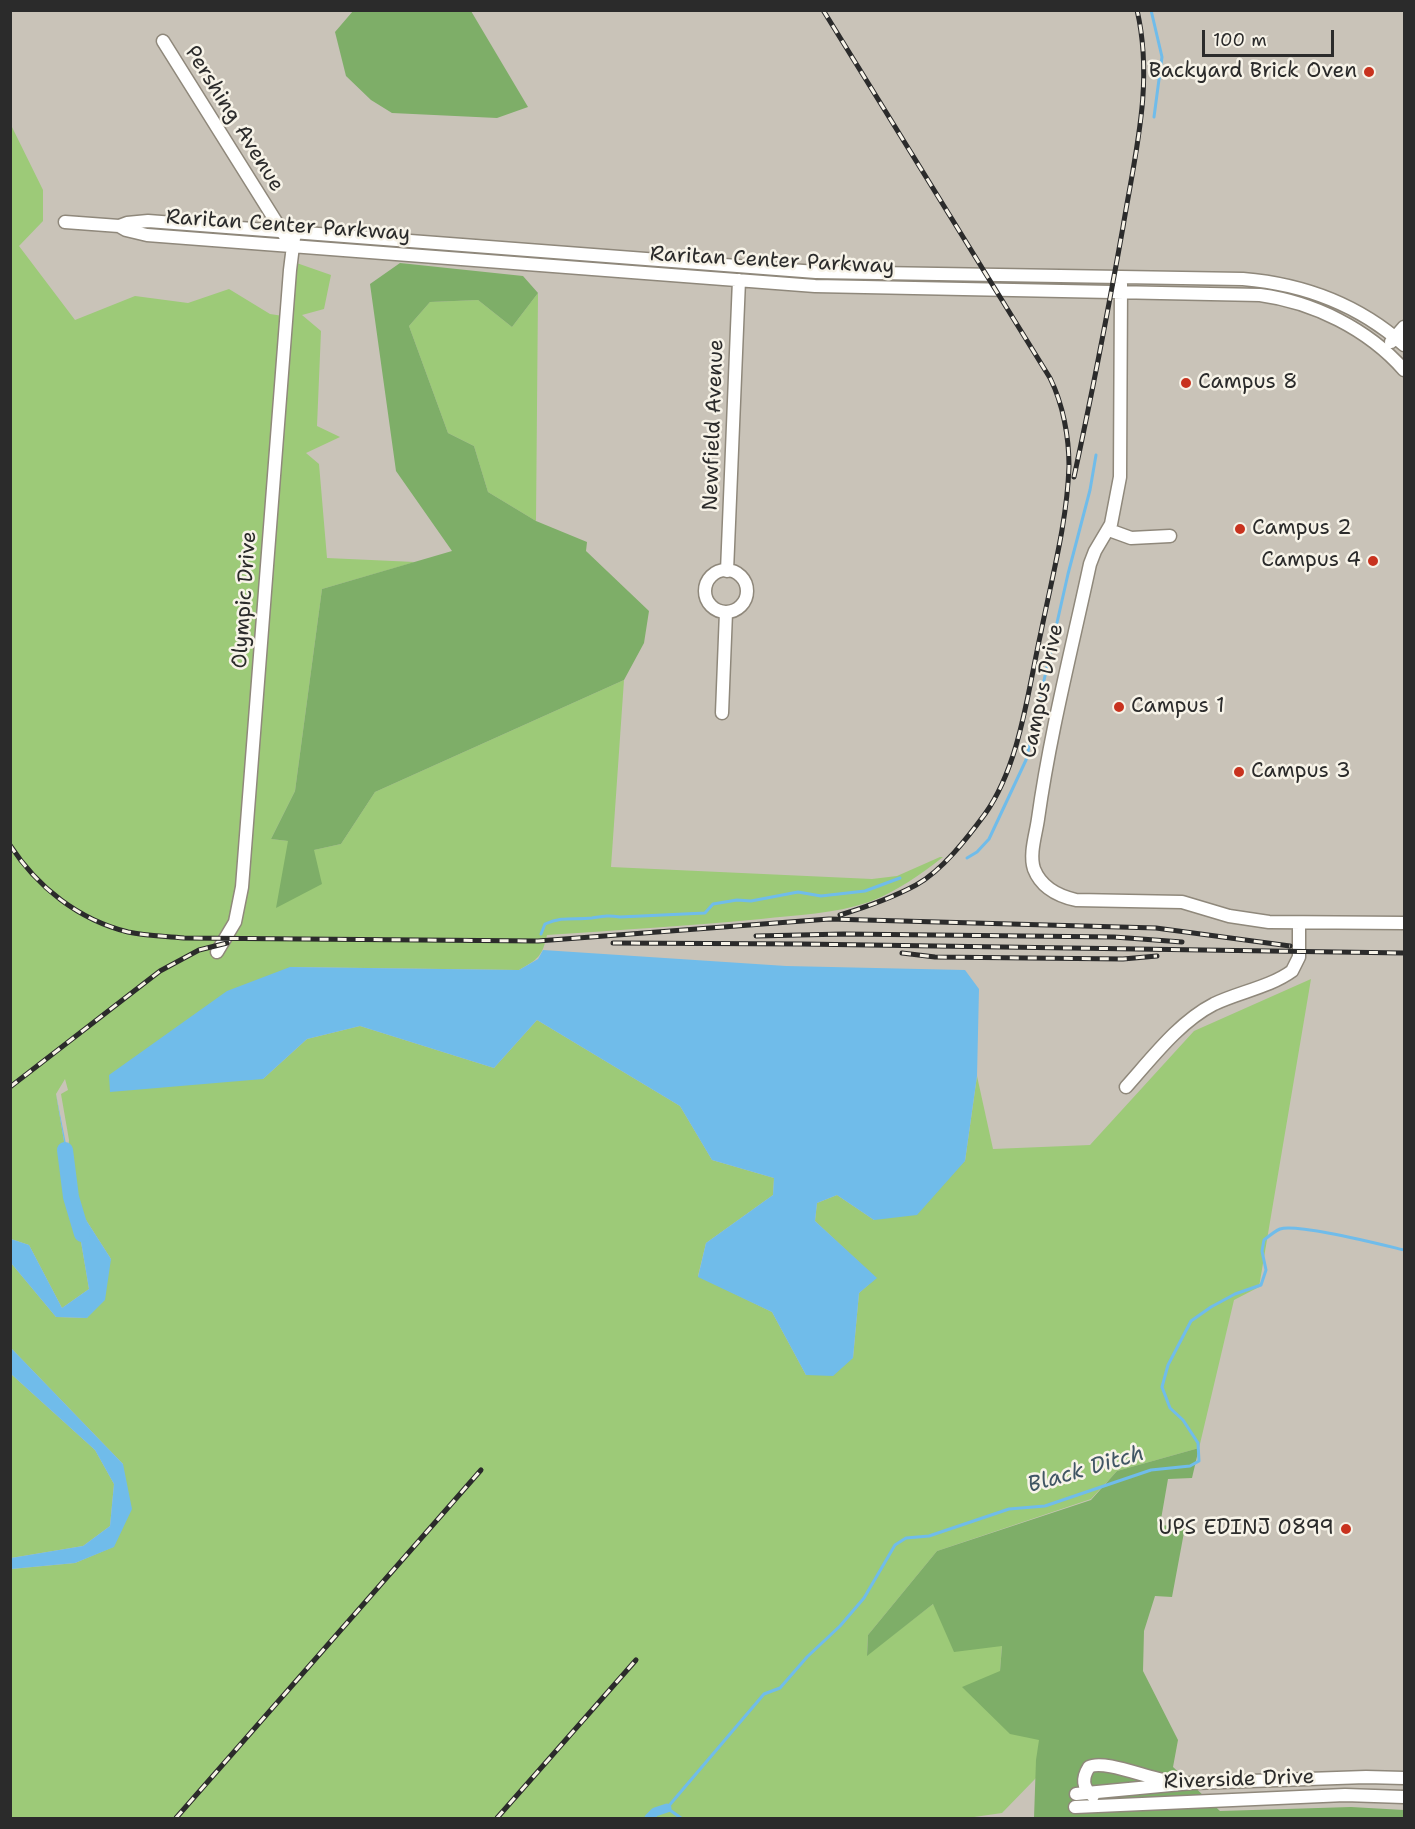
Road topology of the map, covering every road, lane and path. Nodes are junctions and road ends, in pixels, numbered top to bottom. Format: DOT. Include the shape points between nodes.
graph roads {
  1 [pos="163,41"];
  2 [pos="65,222"];
  3 [pos="119,226"];
  4 [pos="281,231"];
  5 [pos="295,232"];
  6 [pos="293,246"];
  7 [pos="1121,277"];
  8 [pos="739,280"];
  9 [pos="1121,291"];
  10 [pos="1404,327"];
  11 [pos="1400,341"];
  12 [pos="1385,350"];
  13 [pos="1404,370"];
  14 [pos="1109,530"];
  15 [pos="1170,536"];
  16 [pos="727,571"];
  17 [pos="726,612"];
  18 [pos="722,713"];
  19 [pos="1299,922"];
  20 [pos="1404,923"];
  21 [pos="217,952"];
  22 [pos="1126,1087"];
  23 [pos="1404,1778"];
  24 [pos="1192,1783"];
  25 [pos="1082,1793"];
  26 [pos="1404,1797"];
  27 [pos="1120,1804"];
  28 [pos="1076,1807"];
  1 -- 4 [label="street, Pershing Avenue"];
  2 -- 3 [label="street, Raritan Center Parkway"];
  3 -- 4 [label="street, Raritan Center Parkway" via="148,221"];
  3 -- 6 [label="street, Raritan Center Parkway" via="147,235"];
  4 -- 5 [label="street, Raritan Center Parkway"];
  4 -- 6 [label="street, Pershing Avenue"];
  5 -- 6 [label="street, Olympic Drive"];
  5 -- 7 [label="street, Raritan Center Parkway" via="816,272"];
  6 -- 8 [label="street, Raritan Center Parkway"];
  6 -- 21 [label="street, Olympic Drive" via="242,887 235,922"];
  7 -- 9 [label="street, Campus Drive"];
  7 -- 11 [label="street, Raritan Center Parkway" via="1228,278 1286,285 1341,304"];
  8 -- 9 [label="street, Raritan Center Parkway" via="826,286"];
  8 -- 16 [label="street, Newfield Avenue"];
  9 -- 12 [label="street, Raritan Center Parkway" via="1246,294 1284,299 1329,315"];
  9 -- 14 [label="street, Campus Drive" via="1120,468"];
  10 -- 11 [label="street"];
  11 -- 12 [label="street"];
  12 -- 13 [label="street, Raritan Center Parkway"];
  14 -- 15 [label="street" via="1135,538"];
  14 -- 19 [label="street, Campus Drive" via="1090,564 1044,782 1033,852 1040,879 1060,896 1071,899 1177,902 1228,916"];
  16 -- 17 [label="street" via="741,577 747,592 742,605"];
  16 -- 17 [label="street" via="712,576 705,589 711,606"];
  17 -- 18 [label="street"];
  19 -- 20 [label="street"];
  19 -- 22 [label="street" via="1299,957 1292,971 1198,1014"];
  23 -- 24 [label="street, Riverside Drive"];
  24 -- 25 [label="street, Riverside Drive"];
  24 -- 25 [label="street" via="1150,1778 1096,1764 1084,1776"];
  25 -- 27 [label="street"];
  26 -- 27 [label="street, Riverside Drive" via="1361,1795"];
  27 -- 28 [label="street, Riverside Drive"];
}
